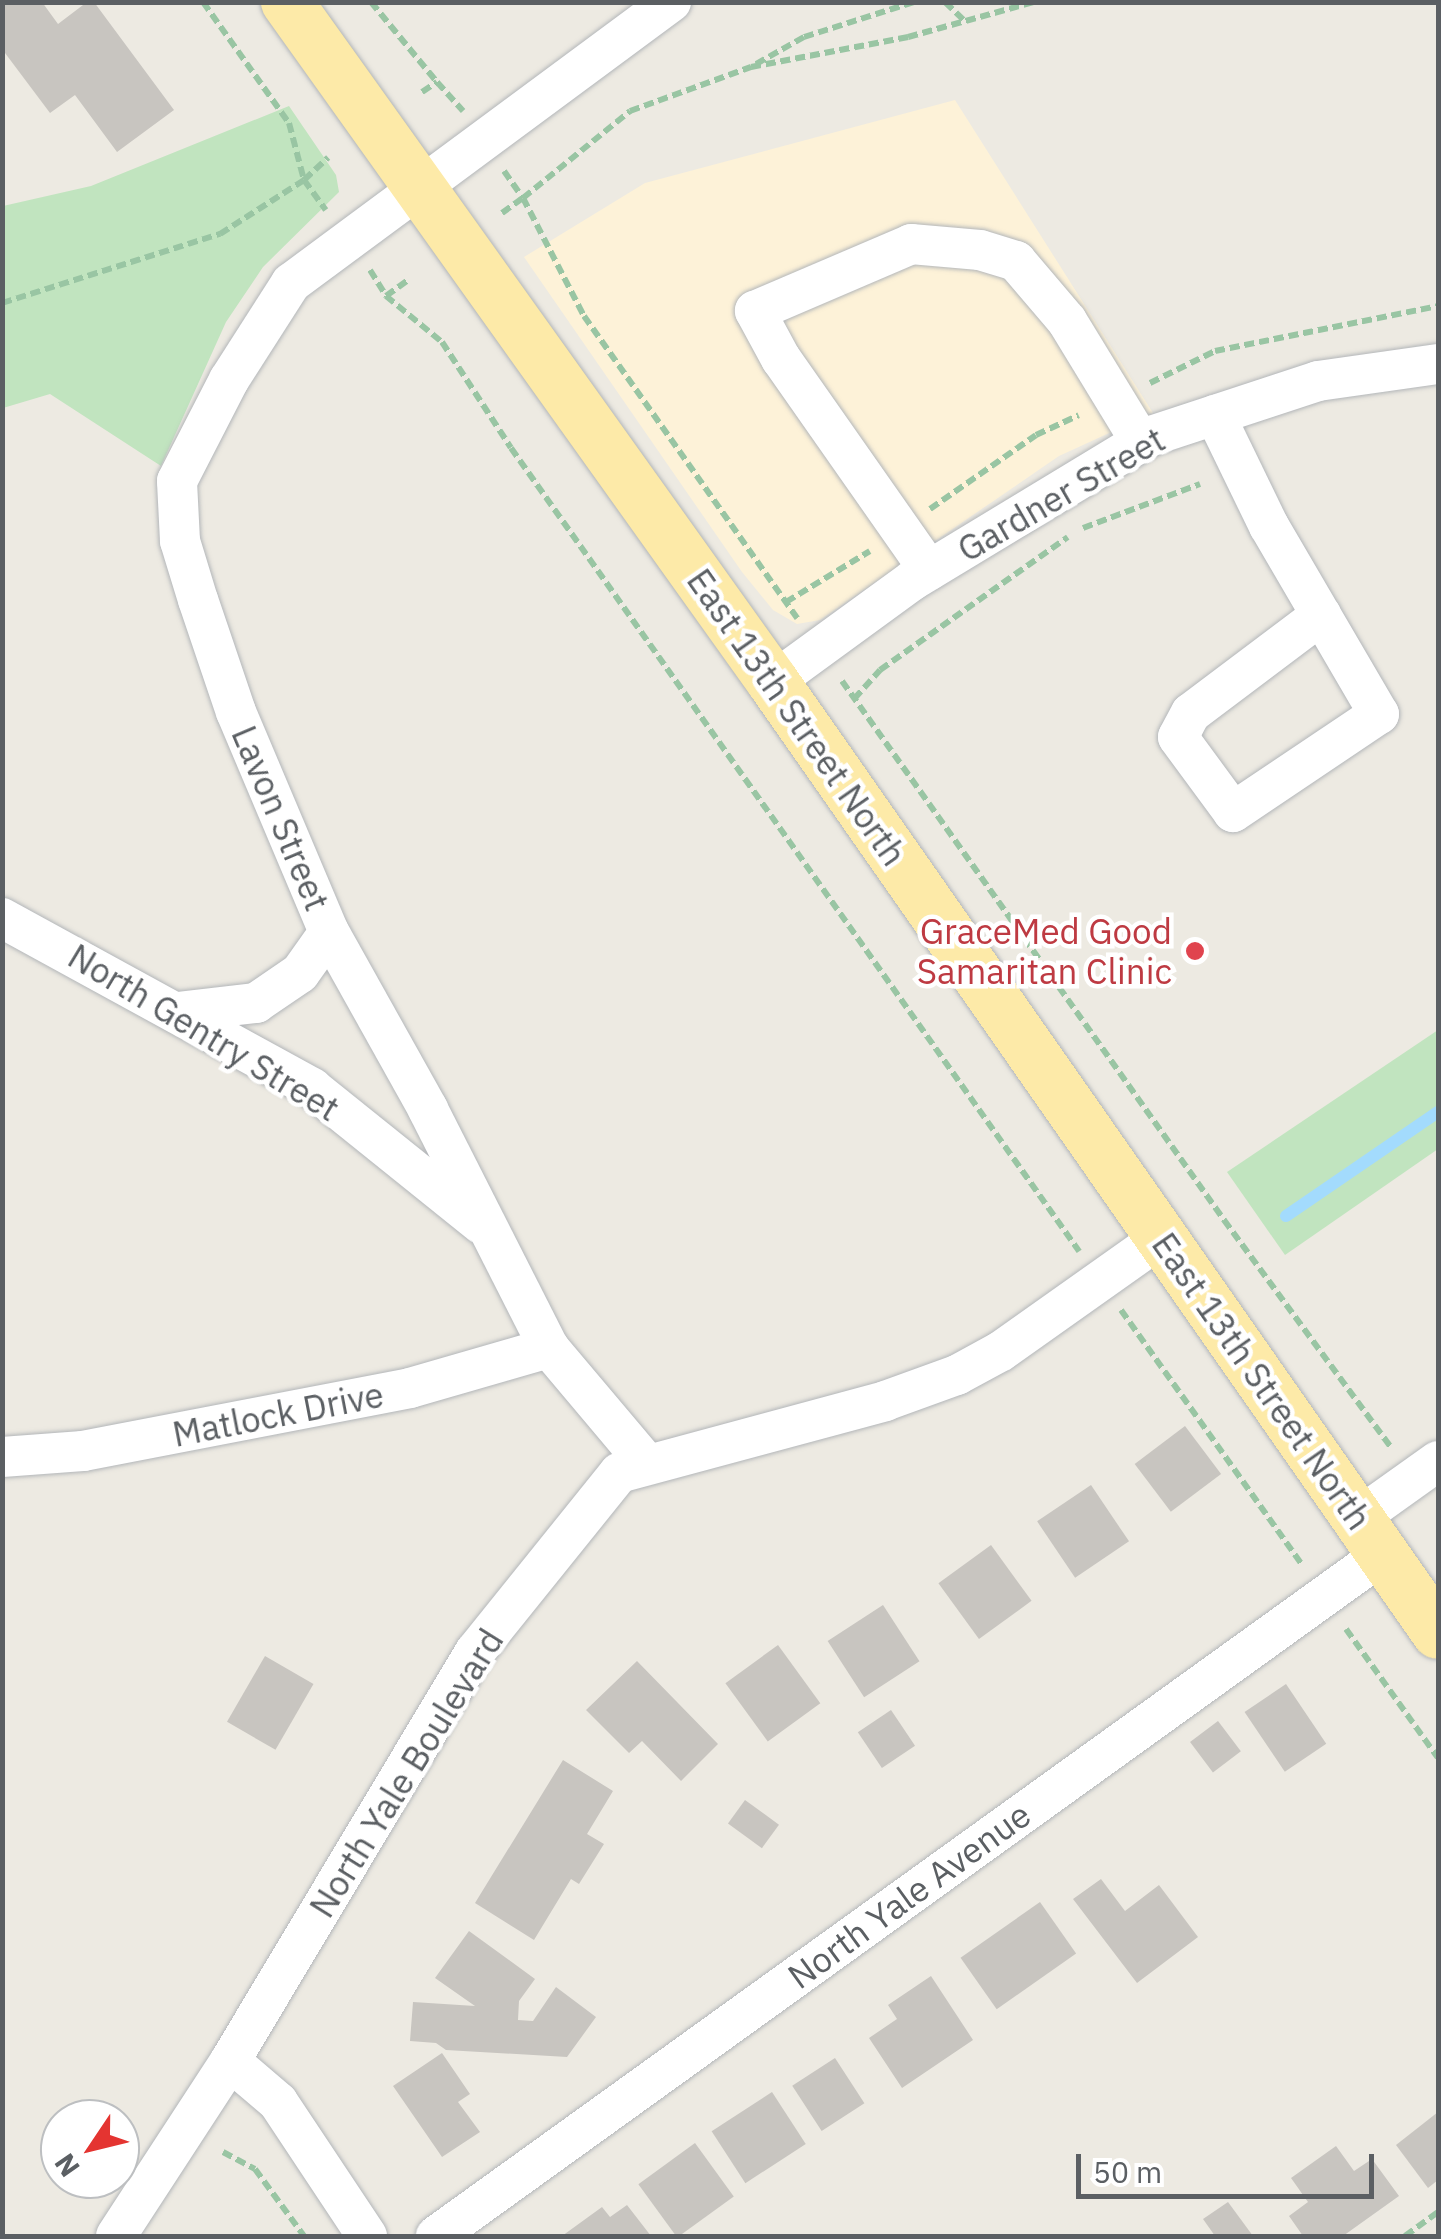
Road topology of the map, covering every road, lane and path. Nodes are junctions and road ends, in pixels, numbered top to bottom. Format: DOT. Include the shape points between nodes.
graph roads {
  1 [pos="203,2"];
  2 [pos="287,2"];
  3 [pos="371,2"];
  4 [pos="672,2"];
  5 [pos="914,2"];
  6 [pos="945,2"];
  7 [pos="1033,2"];
  8 [pos="964,22"];
  9 [pos="751,67"];
  10 [pos="437,82"];
  11 [pos="422,92"];
  12 [pos="464,112"];
  13 [pos="328,158"];
  14 [pos="500,164"];
  15 [pos="304,180"];
  16 [pos="418,186"];
  17 [pos="523,198"];
  18 [pos="326,211"];
  19 [pos="502,213"];
  20 [pos="364,260"];
  21 [pos="409,279"];
  22 [pos="386,296"];
  23 [pos="2,303"];
  24 [pos="1438,364"];
  25 [pos="1215,415"];
  26 [pos="1142,442"];
  27 [pos="1200,484"];
  28 [pos="929,570"];
  29 [pos="1321,615"];
  30 [pos="818,648"];
  31 [pos="773,682"];
  32 [pos="854,698"];
  33 [pos="2,918"];
  34 [pos="329,932"];
  35 [pos="177,1012"];
  36 [pos="491,1232"];
  37 [pos="1162,1237"];
  38 [pos="1100,1281"];
  39 [pos="549,1348"];
  40 [pos="2,1457"];
  41 [pos="646,1463"];
  42 [pos="1426,1470"];
  43 [pos="1370,1536"];
  44 [pos="1324,1596"];
  45 [pos="1438,1633"];
  46 [pos="1438,1758"];
  47 [pos="230,2061"];
  48 [pos="224,2152"];
  49 [pos="1438,2212"];
  50 [pos="116,2236"];
  51 [pos="304,2236"];
  52 [pos="367,2236"];
  53 [pos="436,2236"];
  54 [pos="1404,2236"];
  1 -- 15 [label="path" via="289,124"];
  2 -- 16 [label="main road, East 13th Street North"];
  3 -- 10 [label="path"];
  4 -- 16 [label="street, Lavon Street"];
  5 -- 9 [label="path" via="804,37"];
  6 -- 8 [label="path"];
  7 -- 8 [label="path"];
  8 -- 9 [label="path"];
  9 -- 17 [label="path" via="630,111"];
  10 -- 11 [label="path"];
  10 -- 12 [label="path"];
  13 -- 15 [label="path"];
  14 -- 17 [label="path"];
  15 -- 18 [label="path"];
  15 -- 23 [label="path" via="220,234"];
  16 -- 31 [label="main road, East 13th Street North"];
  16 -- 34 [label="street, Lavon Street" via="290,283 177,481 180,541 204,618 236,712"];
  17 -- 19 [label="path"];
  17 -- 30 [label="path" via="584,316"];
  20 -- 22 [label="path"];
  21 -- 22 [label="path"];
  22 -- 38 [label="path" via="442,342"];
  24 -- 25 [label="street, Gardner Street" via="1318,381"];
  25 -- 26 [label="street, Gardner Street"];
  25 -- 29 [label="street"];
  26 -- 28 [label="street, Gardner Street"];
  26 -- 28 [label="street" via="1067,320 1016,261 980,250 910,244 756,311 781,359"];
  27 -- 32 [label="path" via="1080,529 880,670"];
  28 -- 30 [label="street, Gardner Street"];
  29 -- 29 [label="street" via="1379,714 1233,812 1178,737 1191,713"];
  30 -- 31 [label="street, Gardner Street"];
  30 -- 32 [label="path"];
  31 -- 37 [label="main road, East 13th Street North"];
  32 -- 42 [label="path" via="1224,1220"];
  33 -- 35 [label="street, North Gentry Street"];
  34 -- 35 [label="street" via="300,973 256,1003"];
  34 -- 36 [label="street, Lavon Street"];
  35 -- 36 [label="street, North Gentry Street" via="312,1088"];
  36 -- 39 [label="street, Lavon Street"];
  37 -- 38 [label="street, North Yale Boulevard"];
  37 -- 43 [label="main road, East 13th Street North"];
  38 -- 41 [label="street, North Yale Boulevard" via="957,1376"];
  38 -- 44 [label="path"];
  39 -- 40 [label="street, Matlock Drive" via="410,1388 83,1452"];
  39 -- 41 [label="street, Lavon Street"];
  41 -- 47 [label="street, North Yale Boulevard" via="619,1473 475,1652"];
  42 -- 43 [label="street, North Yale Avenue"];
  43 -- 44 [label="street, North Yale Avenue"];
  43 -- 45 [label="main road, East 13th Street North"];
  44 -- 46 [label="path"];
  44 -- 53 [label="street, North Yale Avenue"];
  47 -- 50 [label="street, North Yale Boulevard"];
  47 -- 52 [label="street" via="278,2102"];
  48 -- 51 [label="path" via="255,2169"];
  49 -- 54 [label="path"];
}
